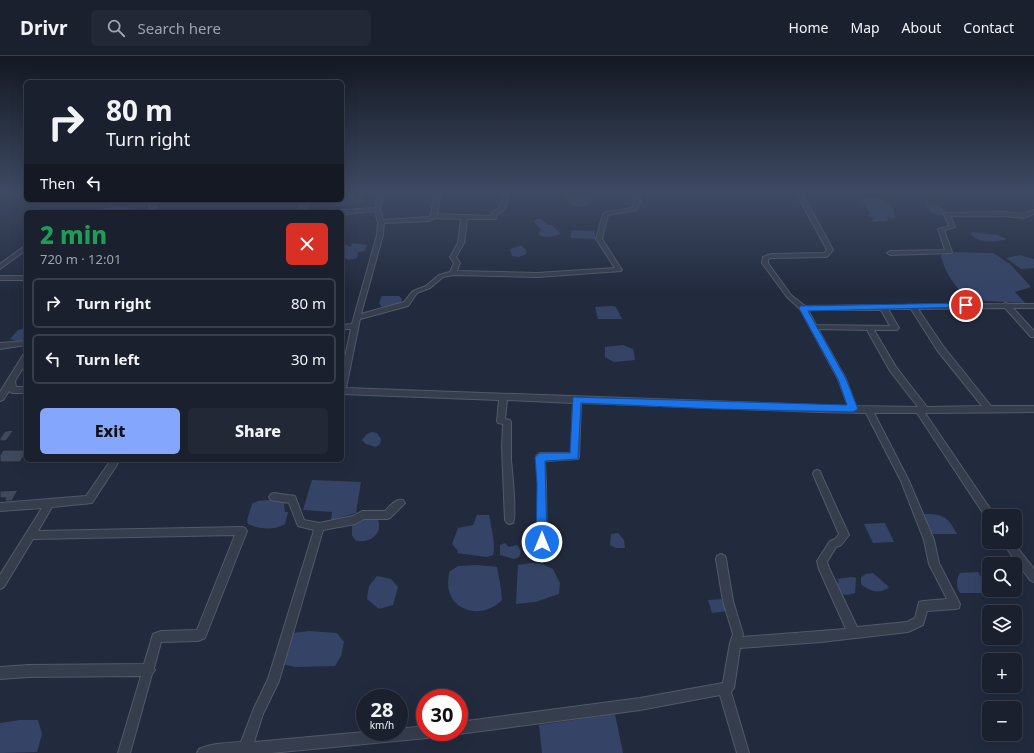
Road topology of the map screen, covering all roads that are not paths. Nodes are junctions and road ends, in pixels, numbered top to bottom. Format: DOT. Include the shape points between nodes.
graph roads {
  1 [pos="380,226"];
  2 [pos="463,226"];
  3 [pos="603,226"];
  4 [pos="817,226"];
  5 [pos="951,226"];
  6 [pos="24,249"];
  7 [pos="890,253"];
  8 [pos="0,267"];
  9 [pos="453,273"];
  10 [pos="0,278"];
  11 [pos="24,278"];
  12 [pos="1006,305"];
  13 [pos="913,306"];
  14 [pos="1034,306"];
  15 [pos="883,307"];
  16 [pos="802,308"];
  17 [pos="358,317"];
  18 [pos="356,326"];
  19 [pos="344,327"];
  20 [pos="813,327"];
  21 [pos="869,328"];
  22 [pos="1034,335"];
  23 [pos="24,343"];
  24 [pos="0,346"];
  25 [pos="24,360"];
  26 [pos="11,382"];
  27 [pos="344,382"];
  28 [pos="24,390"];
  29 [pos="344,392"];
  30 [pos="503,396"];
  31 [pos="0,398"];
  32 [pos="577,399"];
  33 [pos="853,409"];
  34 [pos="868,409"];
  35 [pos="989,409"];
  36 [pos="1034,409"];
  37 [pos="922,410"];
  38 [pos="115,462"];
  39 [pos="817,474"];
  40 [pos="274,497"];
  41 [pos="400,503"];
  42 [pos="49,504"];
  43 [pos="0,507"];
  44 [pos="986,509"];
  45 [pos="510,520"];
  46 [pos="319,527"];
  47 [pos="31,535"];
  48 [pos="1012,549"];
  49 [pos="542,557"];
  50 [pos="721,559"];
  51 [pos="1034,577"];
  52 [pos="0,584"];
  53 [pos="854,633"];
  54 [pos="735,643"];
  55 [pos="149,670"];
  56 [pos="0,673"];
  57 [pos="724,688"];
  58 [pos="468,727"];
  59 [pos="416,733"];
  60 [pos="245,749"];
  61 [pos="220,751"];
  62 [pos="124,753"];
  63 [pos="204,753"];
  64 [pos="743,753"];
  1 -- 17 [label="street" via="380,235"];
  2 -- 9 [label="street" via="462,243 453,257 457,263"];
  3 -- 9 [label="street" via="599,239 619,270 537,276"];
  4 -- 16 [label="street" via="830,250 826,255 765,258 765,263 789,296"];
  5 -- 7 [label="street" via="941,229 949,252"];
  6 -- 8 [label="street"];
  9 -- 17 [label="street" via="441,276 428,287 415,292 406,304"];
  10 -- 11 [label="street"];
  12 -- 13 [label="street"];
  12 -- 14 [label="street"];
  12 -- 22 [label="street"];
  13 -- 15 [label="street"];
  13 -- 35 [label="street" via="940,348"];
  15 -- 16 [label="street"];
  15 -- 21 [label="street" via="895,328"];
  16 -- 20 [label="street"];
  17 -- 18 [label="street"];
  18 -- 19 [label="street"];
  18 -- 27 [label="street"];
  20 -- 21 [label="street"];
  20 -- 33 [label="street" via="842,379"];
  21 -- 37 [label="street" via="893,369"];
  23 -- 24 [label="street"];
  25 -- 26 [label="street"];
  26 -- 28 [label="street" via="12,390"];
  26 -- 31 [label="street"];
  29 -- 30 [label="street"];
  30 -- 32 [label="street"];
  30 -- 45 [label="street" via="501,420 507,422"];
  32 -- 33 [label="street"];
  32 -- 49 [label="street" via="575,457 540,457"];
  33 -- 34 [label="street"];
  34 -- 37 [label="street"];
  34 -- 53 [label="street" via="905,481 929,540 934,564 955,604 923,606 919,621 908,627"];
  35 -- 36 [label="street"];
  35 -- 37 [label="street"];
  37 -- 44 [label="street"];
  38 -- 42 [label="street" via="89,500"];
  39 -- 53 [label="street" via="844,535 833,544 822,561"];
  40 -- 46 [label="street" via="292,499 301,523"];
  41 -- 46 [label="street" via="387,515 362,515 356,520"];
  42 -- 43 [label="street"];
  42 -- 47 [label="street"];
  46 -- 60 [label="street" via="273,681 258,712"];
  47 -- 52 [label="street"];
  47 -- 55 [label="street" via="242,532 201,634 157,638"];
  48 -- 51 [label="street"];
  50 -- 54 [label="street" via="728,601 738,634"];
  53 -- 54 [label="street"];
  54 -- 57 [label="street" via="728,688"];
  55 -- 56 [label="street"];
  55 -- 62 [label="street"];
  57 -- 58 [label="street" via="640,704"];
  57 -- 64 [label="street"];
  59 -- 60 [label="street"];
  60 -- 61 [label="street"];
  61 -- 63 [label="street"];
}
